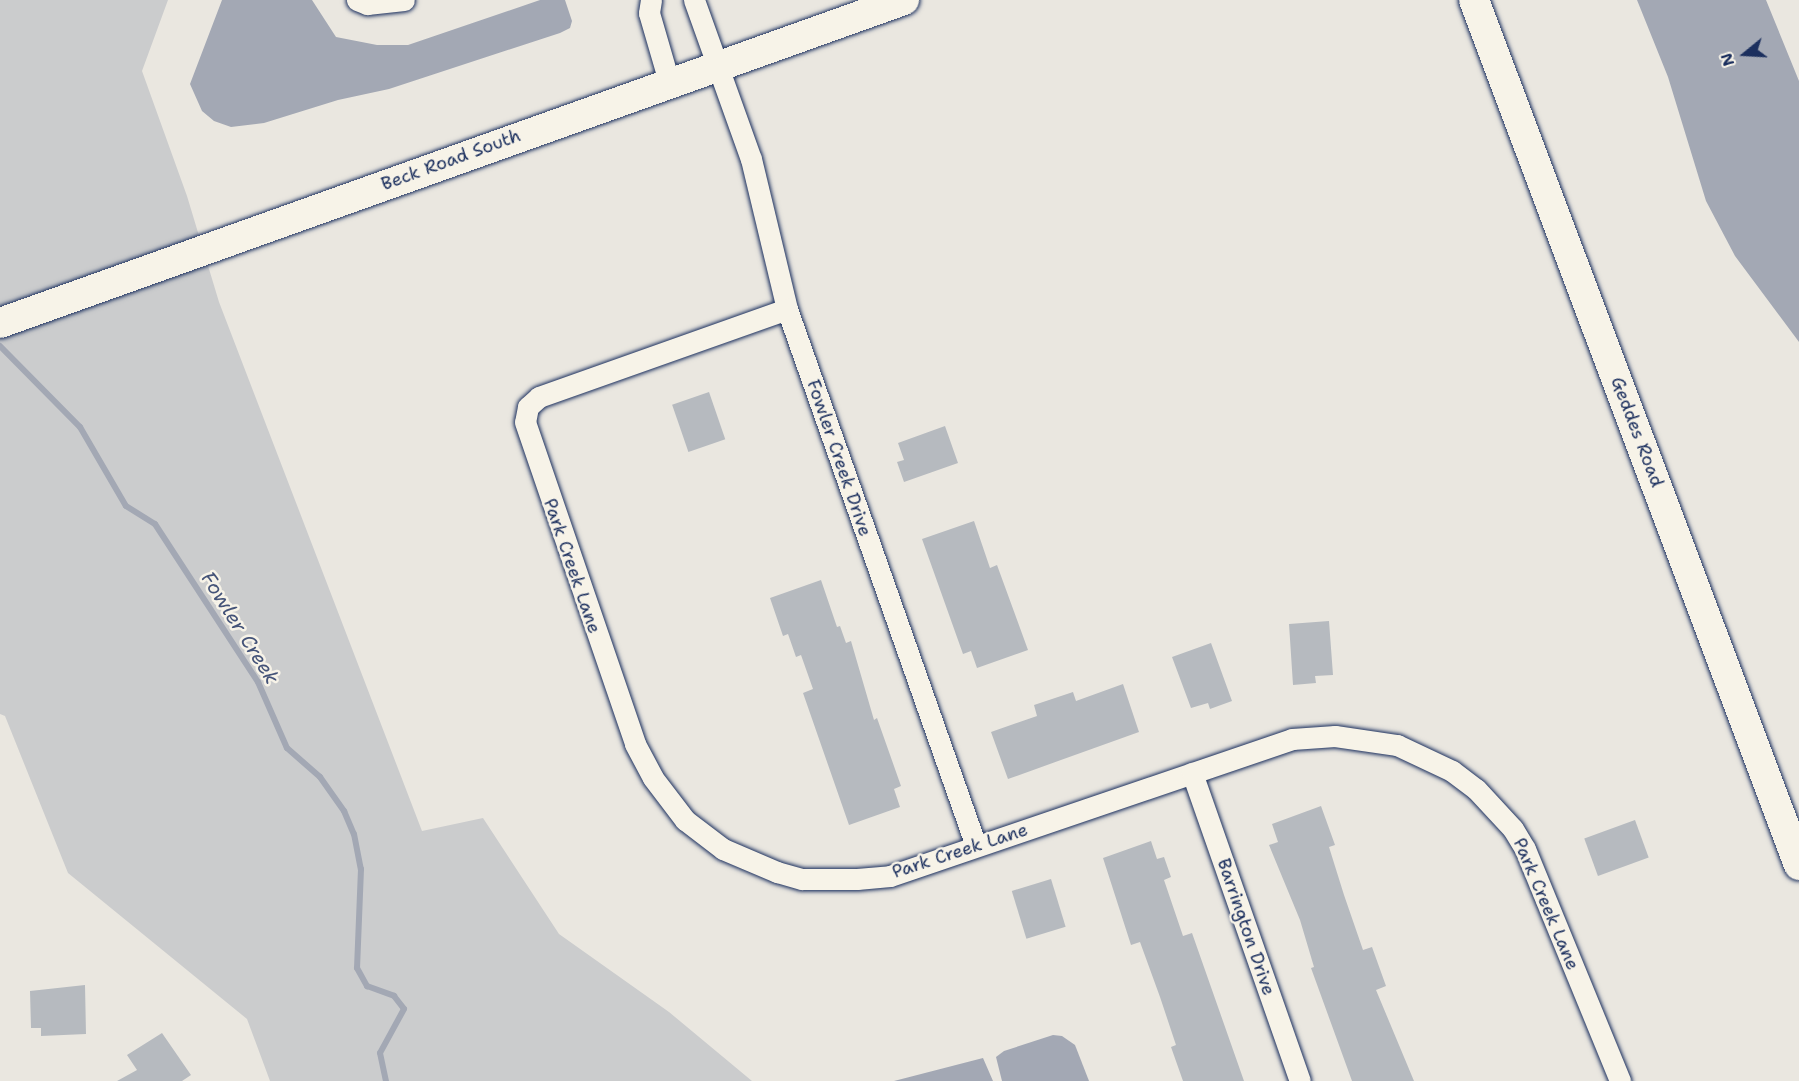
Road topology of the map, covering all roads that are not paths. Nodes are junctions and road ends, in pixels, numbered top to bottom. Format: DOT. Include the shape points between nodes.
graph roads {
  1 [pos="357,0"];
  2 [pos="404,0"];
  3 [pos="651,0"];
  4 [pos="694,0"];
  5 [pos="904,0"];
  6 [pos="1474,0"];
  7 [pos="716,65"];
  8 [pos="669,82"];
  9 [pos="787,309"];
  10 [pos="7,320"];
  11 [pos="1192,773"];
  12 [pos="976,846"];
  13 [pos="1799,865"];
  14 [pos="1300,1081"];
  15 [pos="1620,1081"];
  1 -- 2 [label="street" via="368,4"];
  3 -- 8 [label="street" via="649,13"];
  4 -- 7 [label="street, Fowler Creek Drive"];
  5 -- 7 [label="main road, Beck Road South"];
  6 -- 13 [label="main road, Geddes Road"];
  7 -- 8 [label="main road, Beck Road South"];
  7 -- 9 [label="street, Fowler Creek Drive" via="751,159"];
  8 -- 10 [label="main road, Beck Road South"];
  9 -- 12 [label="street, Fowler Creek Drive"];
  9 -- 12 [label="street, Park Creek Lane" via="548,394 528,407 525,422 531,446 625,718 653,778 685,820 723,849 777,872 827,881 890,876"];
  11 -- 12 [label="street, Park Creek Lane"];
  11 -- 14 [label="street, Barrington Drive"];
  11 -- 15 [label="street, Park Creek Lane" via="1266,745 1335,736 1397,745 1452,771 1495,808 1525,849"];
}
